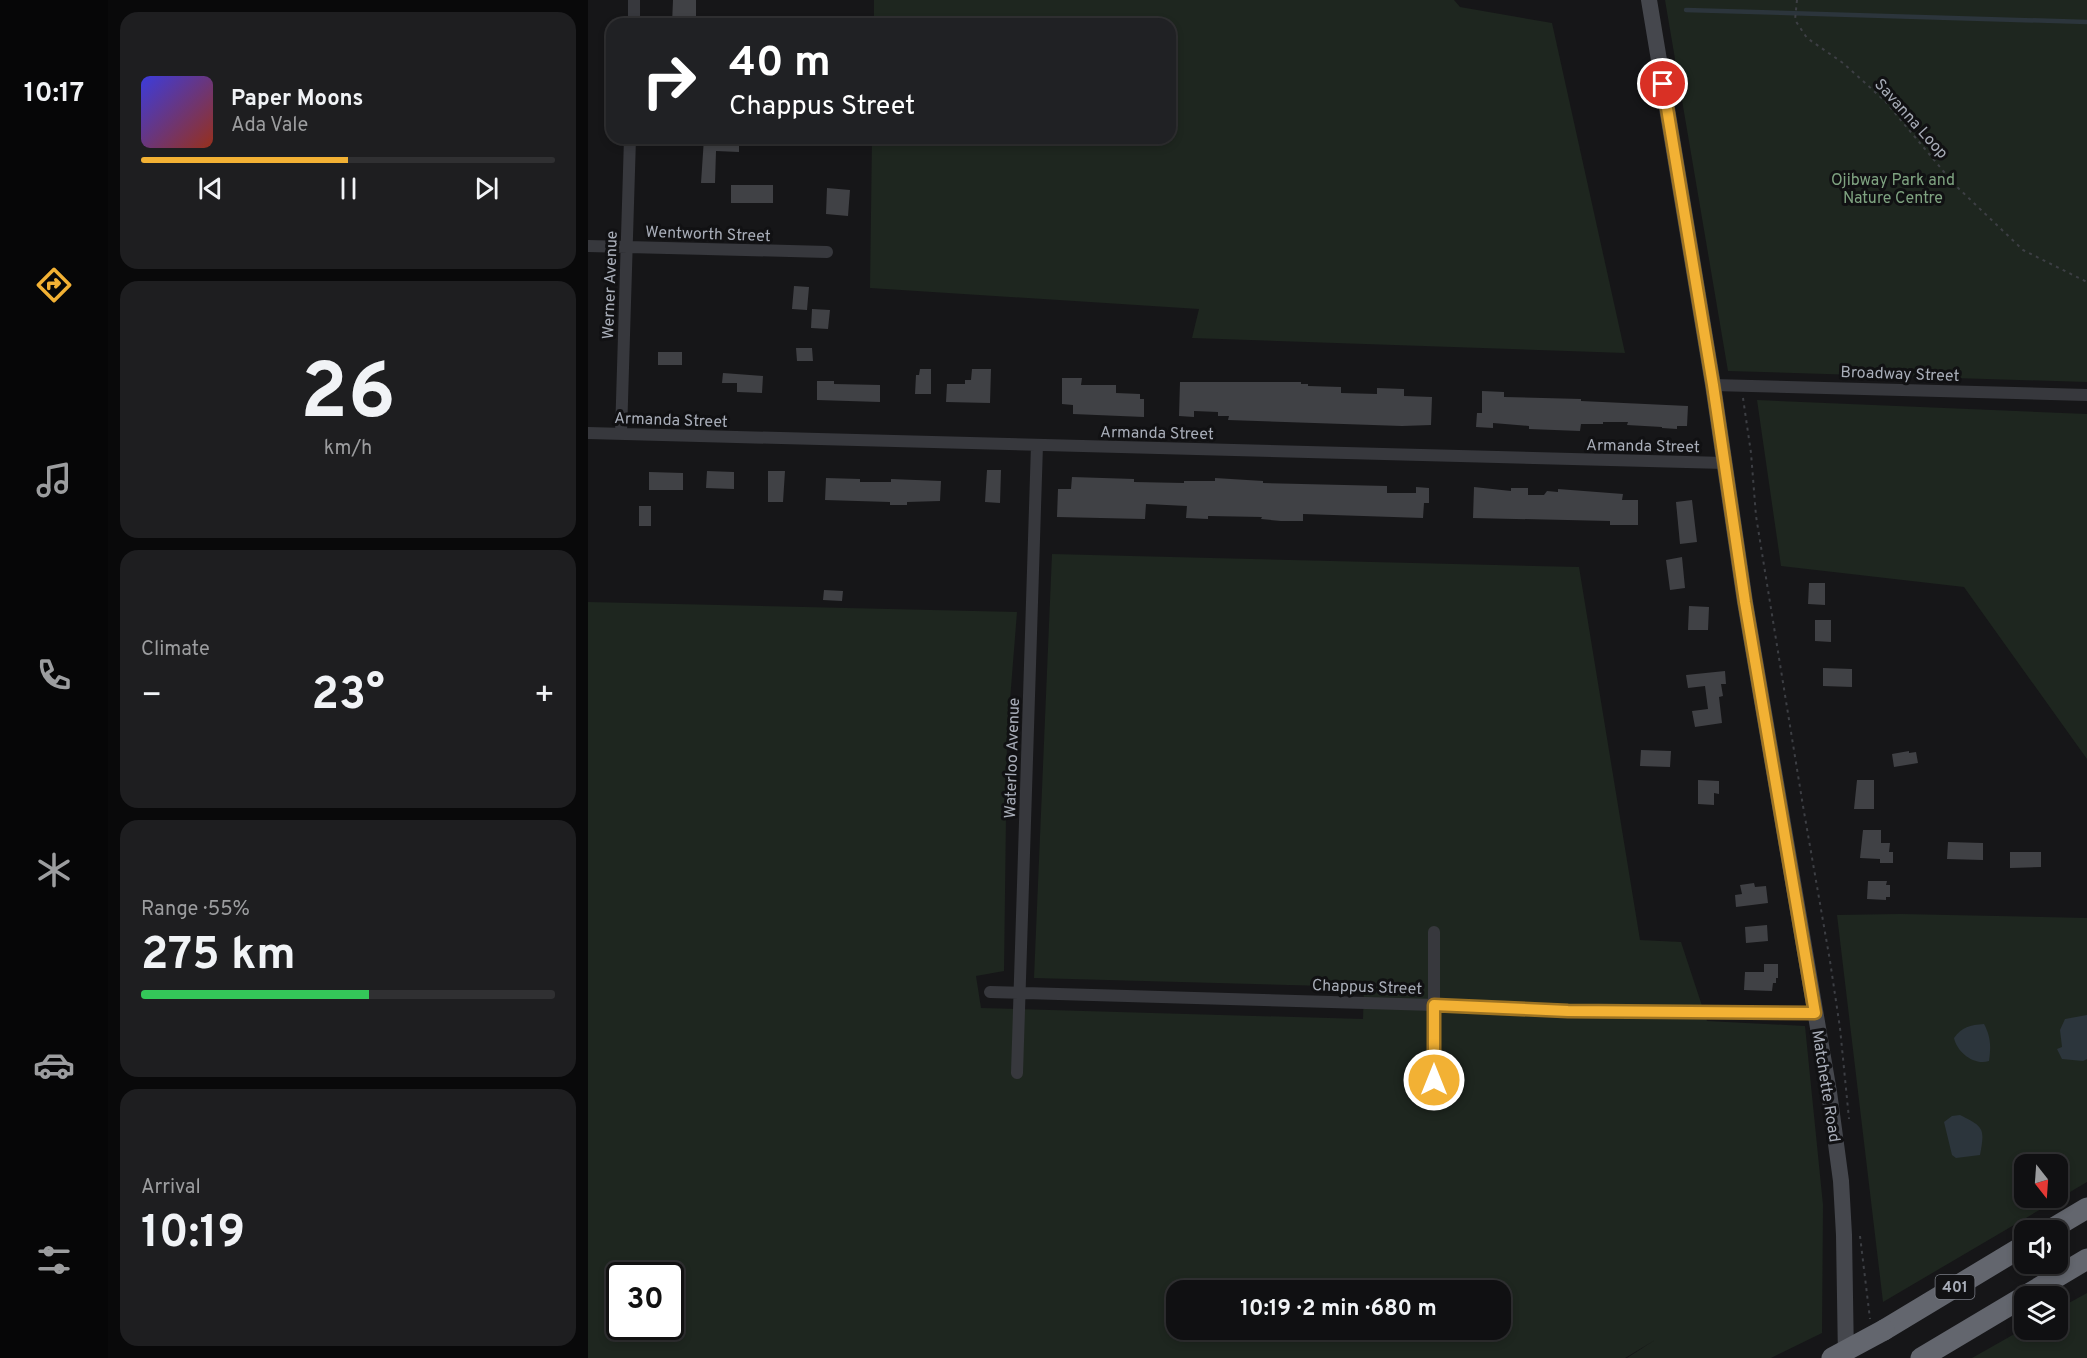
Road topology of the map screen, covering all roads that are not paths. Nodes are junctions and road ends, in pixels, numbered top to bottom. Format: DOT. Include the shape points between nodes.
graph roads {
  1 [pos="634,0"];
  2 [pos="1649,0"];
  3 [pos="634,18"];
  4 [pos="630,144"];
  5 [pos="588,246"];
  6 [pos="626,247"];
  7 [pos="827,252"];
  8 [pos="1713,385"];
  9 [pos="2087,395"];
  10 [pos="588,433"];
  11 [pos="621,434"];
  12 [pos="1037,445"];
  13 [pos="1725,463"];
  14 [pos="1434,932"];
  15 [pos="990,992"];
  16 [pos="1020,992"];
  17 [pos="1434,1005"];
  18 [pos="1815,1013"];
  19 [pos="1017,1073"];
  20 [pos="1434,1080"];
  21 [pos="2087,1208"];
  22 [pos="2067,1220"];
  23 [pos="2014,1251"];
  24 [pos="2087,1259"];
  25 [pos="2042,1286"];
  26 [pos="2014,1303"];
  27 [pos="1832,1358"];
  28 [pos="1846,1358"];
  29 [pos="1921,1358"];
  1 -- 3 [label="street"];
  2 -- 8 [label="street, Matchette Road"];
  4 -- 6 [label="street, Werner Avenue"];
  5 -- 6 [label="street, Wentworth Street"];
  6 -- 7 [label="street, Wentworth Street"];
  6 -- 11 [label="street, Werner Avenue"];
  8 -- 9 [label="street, Broadway Street"];
  8 -- 13 [label="street, Matchette Road"];
  10 -- 11 [label="street, Armanda Street"];
  11 -- 12 [label="street, Armanda Street"];
  12 -- 13 [label="street, Armanda Street"];
  12 -- 16 [label="street, Waterloo Avenue"];
  13 -- 18 [label="street, Matchette Road"];
  14 -- 17 [label="street"];
  15 -- 16 [label="street, Chappus Street"];
  16 -- 17 [label="street, Chappus Street"];
  16 -- 19 [label="street, Waterloo Avenue"];
  17 -- 18 [label="street, Chappus Street" via="1568,1011"];
  17 -- 20 [label="street"];
  18 -- 28 [label="street, Matchette Road" via="1841,1181"];
  21 -- 22 [label="highway"];
  23 -- 27 [label="highway, 401, bridge" via="1877,1326"];
  24 -- 25 [label="highway, 401"];
  26 -- 29 [label="highway, 401"];
}
